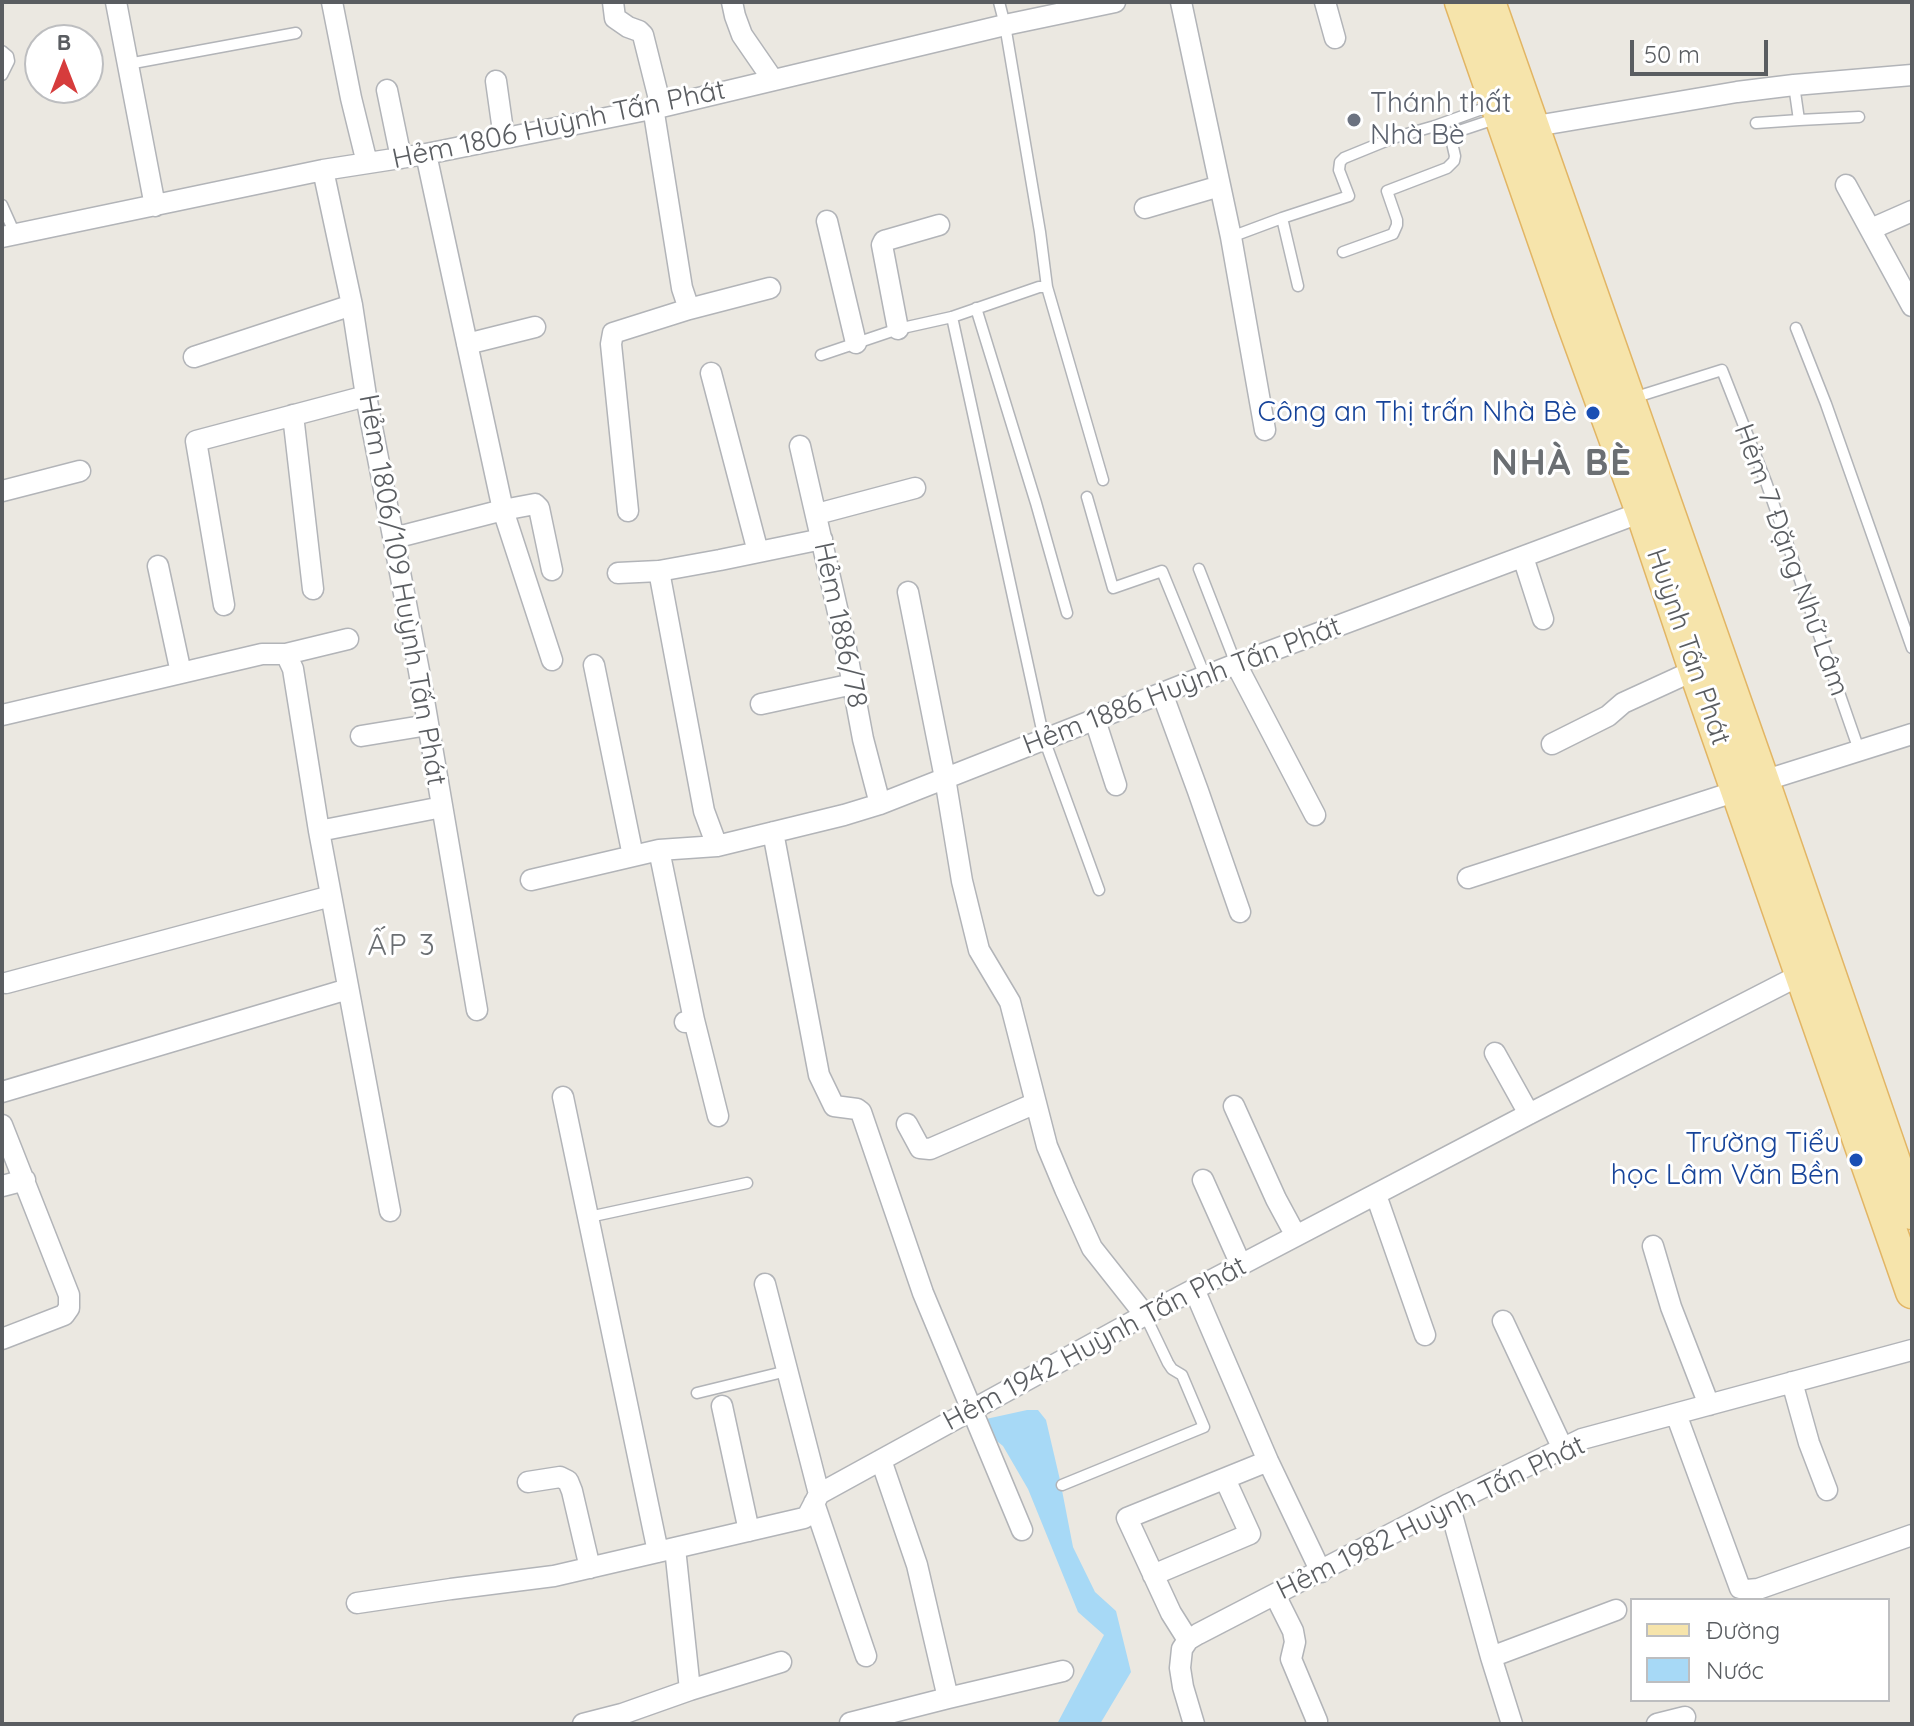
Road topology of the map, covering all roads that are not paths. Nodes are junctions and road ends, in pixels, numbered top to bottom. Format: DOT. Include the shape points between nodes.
graph roads {
  1 [pos="116,2"];
  2 [pos="332,2"];
  3 [pos="613,2"];
  4 [pos="732,2"];
  5 [pos="999,2"];
  6 [pos="1115,2"];
  7 [pos="1181,2"];
  8 [pos="1325,2"];
  9 [pos="1461,2"];
  10 [pos="1489,2"];
  11 [pos="1054,8"];
  12 [pos="1005,25"];
  13 [pos="296,33"];
  14 [pos="1335,38"];
  15 [pos="2,51"];
  16 [pos="128,64"];
  17 [pos="2,75"];
  18 [pos="1912,75"];
  19 [pos="773,80"];
  20 [pos="496,81"];
  21 [pos="1794,85"];
  22 [pos="387,90"];
  23 [pos="657,107"];
  24 [pos="1859,117"];
  25 [pos="1509,120"];
  26 [pos="1799,120"];
  27 [pos="1756,123"];
  28 [pos="504,138"];
  29 [pos="426,154"];
  30 [pos="401,158"];
  31 [pos="367,163"];
  32 [pos="323,170"];
  33 [pos="1846,185"];
  34 [pos="1220,186"];
  35 [pos="2,205"];
  36 [pos="155,206"];
  37 [pos="1145,208"];
  38 [pos="1912,211"];
  39 [pos="1282,218"];
  40 [pos="827,221"];
  41 [pos="939,225"];
  42 [pos="1871,229"];
  43 [pos="8,236"];
  44 [pos="1231,237"];
  45 [pos="1343,252"];
  46 [pos="1298,286"];
  47 [pos="1047,287"];
  48 [pos="770,288"];
  49 [pos="352,305"];
  50 [pos="1912,306"];
  51 [pos="976,308"];
  52 [pos="689,309"];
  53 [pos="952,317"];
  54 [pos="535,327"];
  55 [pos="1796,328"];
  56 [pos="898,329"];
  57 [pos="856,343"];
  58 [pos="467,344"];
  59 [pos="821,355"];
  60 [pos="194,357"];
  61 [pos="711,373"];
  62 [pos="366,396"];
  63 [pos="1629,400"];
  64 [pos="293,415"];
  65 [pos="1265,430"];
  66 [pos="800,446"];
  67 [pos="80,471"];
  68 [pos="1103,480"];
  69 [pos="915,488"];
  70 [pos="2,491"];
  71 [pos="1087,497"];
  72 [pos="503,510"];
  73 [pos="628,511"];
  74 [pos="1642,512"];
  75 [pos="817,514"];
  76 [pos="394,538"];
  77 [pos="822,539"];
  78 [pos="758,552"];
  79 [pos="1523,557"];
  80 [pos="158,566"];
  81 [pos="1199,569"];
  82 [pos="552,570"];
  83 [pos="659,571"];
  84 [pos="618,573"];
  85 [pos="313,589"];
  86 [pos="908,592"];
  87 [pos="224,605"];
  88 [pos="1067,613"];
  89 [pos="1543,619"];
  90 [pos="348,639"];
  91 [pos="1912,648"];
  92 [pos="552,660"];
  93 [pos="290,661"];
  94 [pos="1236,664"];
  95 [pos="594,665"];
  96 [pos="1695,670"];
  97 [pos="181,673"];
  98 [pos="1205,676"];
  99 [pos="853,684"];
  100 [pos="1162,693"];
  101 [pos="761,704"];
  102 [pos="2,715"];
  103 [pos="1095,720"];
  104 [pos="428,725"];
  105 [pos="1912,734"];
  106 [pos="361,736"];
  107 [pos="1044,739"];
  108 [pos="1552,744"];
  109 [pos="1859,750"];
  110 [pos="945,778"];
  111 [pos="1116,785"];
  112 [pos="1750,786"];
  113 [pos="880,804"];
  114 [pos="442,807"];
  115 [pos="1315,815"];
  116 [pos="319,831"];
  117 [pos="773,832"];
  118 [pos="717,846"];
  119 [pos="659,850"];
  120 [pos="633,856"];
  121 [pos="1468,878"];
  122 [pos="531,880"];
  123 [pos="1099,890"];
  124 [pos="331,896"];
  125 [pos="1240,912"];
  126 [pos="1802,974"];
  127 [pos="6,983"];
  128 [pos="348,989"];
  129 [pos="477,1010"];
  130 [pos="1495,1053"];
  131 [pos="2,1092"];
  132 [pos="563,1097"];
  133 [pos="1036,1103"];
  134 [pos="1234,1106"];
  135 [pos="1529,1114"];
  136 [pos="718,1116"];
  137 [pos="907,1124"];
  138 [pos="2,1125"];
  139 [pos="25,1180"];
  140 [pos="1203,1180"];
  141 [pos="747,1183"];
  142 [pos="2,1186"];
  143 [pos="1376,1195"];
  144 [pos="390,1211"];
  145 [pos="1912,1213"];
  146 [pos="589,1217"];
  147 [pos="1296,1236"];
  148 [pos="1653,1246"];
  149 [pos="1241,1265"];
  150 [pos="765,1284"];
  151 [pos="1194,1289"];
  152 [pos="1912,1292"];
  153 [pos="1145,1315"];
  154 [pos="1503,1321"];
  155 [pos="1425,1335"];
  156 [pos="2,1339"];
  157 [pos="1912,1350"];
  158 [pos="787,1371"];
  159 [pos="1792,1382"];
  160 [pos="697,1393"];
  161 [pos="1709,1405"];
  162 [pos="722,1406"];
  163 [pos="972,1410"];
  164 [pos="1676,1414"];
  165 [pos="1563,1449"];
  166 [pos="881,1460"];
  167 [pos="1268,1461"];
  168 [pos="1225,1479"];
  169 [pos="528,1482"];
  170 [pos="1062,1485"];
  171 [pos="1827,1490"];
  172 [pos="816,1499"];
  173 [pos="1449,1504"];
  174 [pos="1022,1530"];
  175 [pos="749,1531"];
  176 [pos="1912,1535"];
  177 [pos="667,1550"];
  178 [pos="590,1568"];
  179 [pos="1321,1572"];
  180 [pos="1153,1575"];
  181 [pos="1275,1595"];
  182 [pos="357,1603"];
  183 [pos="1616,1610"];
  184 [pos="1188,1640"];
  185 [pos="866,1656"];
  186 [pos="1491,1657"];
  187 [pos="781,1662"];
  188 [pos="1063,1671"];
  189 [pos="690,1690"];
  190 [pos="948,1698"];
  191 [pos="1685,1717"];
  192 [pos="850,1723"];
  193 [pos="583,1724"];
  194 [pos="1194,1724"];
  195 [pos="1316,1724"];
  196 [pos="1512,1724"];
  197 [pos="1657,1724"];
  1 -- 16 [label="street"];
  2 -- 31 [label="street"];
  3 -- 23 [label="street" via="615,18 643,35"];
  4 -- 19 [label="street" via="742,35"];
  5 -- 12 [label="lane"];
  6 -- 11 [label="street, Hẻm 1806 Huỳnh Tấn Phát"];
  7 -- 34 [label="street"];
  8 -- 14 [label="street"];
  9 -- 25 [label="main road, Huỳnh Tấn Phát"];
  10 -- 25 [label="main road, Huỳnh Tấn Phát"];
  11 -- 12 [label="street, Hẻm 1806 Huỳnh Tấn Phát"];
  12 -- 19 [label="street, Hẻm 1806 Huỳnh Tấn Phát"];
  12 -- 47 [label="lane"];
  13 -- 16 [label="lane"];
  15 -- 17 [label="lane" via="9,61"];
  16 -- 36 [label="street"];
  18 -- 21 [label="street"];
  19 -- 23 [label="street, Hẻm 1806 Huỳnh Tấn Phát"];
  20 -- 28 [label="street"];
  21 -- 25 [label="street"];
  21 -- 26 [label="lane"];
  22 -- 30 [label="street"];
  23 -- 28 [label="street, Hẻm 1806 Huỳnh Tấn Phát"];
  23 -- 52 [label="street"];
  24 -- 26 [label="lane"];
  25 -- 39 [label="lane" via="1435,126 1344,158 1339,170 1349,196"];
  25 -- 45 [label="lane" via="1450,134 1455,156 1447,168 1387,191 1397,220 1393,234"];
  25 -- 63 [label="main road, Huỳnh Tấn Phát"];
  25 -- 74 [label="main road, Huỳnh Tấn Phát"];
  26 -- 27 [label="lane"];
  28 -- 29 [label="street, Hẻm 1806 Huỳnh Tấn Phát"];
  29 -- 30 [label="street, Hẻm 1806 Huỳnh Tấn Phát"];
  29 -- 58 [label="street"];
  30 -- 31 [label="street, Hẻm 1806 Huỳnh Tấn Phát"];
  31 -- 32 [label="street, Hẻm 1806 Huỳnh Tấn Phát"];
  32 -- 36 [label="street, Hẻm 1806 Huỳnh Tấn Phát"];
  32 -- 49 [label="street, Hẻm 1806/109 Huỳnh Tấn Phát"];
  33 -- 42 [label="street"];
  34 -- 37 [label="street"];
  34 -- 44 [label="street"];
  35 -- 43 [label="lane"];
  36 -- 43 [label="street, Hẻm 1806 Huỳnh Tấn Phát"];
  38 -- 42 [label="street"];
  39 -- 44 [label="lane"];
  39 -- 46 [label="lane"];
  40 -- 57 [label="street"];
  41 -- 56 [label="street" via="882,245"];
  42 -- 50 [label="street"];
  44 -- 65 [label="street"];
  47 -- 51 [label="lane"];
  47 -- 68 [label="lane"];
  48 -- 52 [label="street"];
  49 -- 60 [label="street"];
  49 -- 62 [label="street, Hẻm 1806/109 Huỳnh Tấn Phát"];
  51 -- 53 [label="lane"];
  51 -- 88 [label="lane"];
  52 -- 73 [label="street" via="618,330 611,337"];
  53 -- 56 [label="lane"];
  53 -- 107 [label="lane"];
  54 -- 58 [label="street"];
  55 -- 91 [label="lane"];
  56 -- 57 [label="lane"];
  57 -- 59 [label="lane"];
  58 -- 72 [label="street"];
  61 -- 78 [label="street"];
  62 -- 64 [label="street"];
  62 -- 76 [label="street, Hẻm 1806/109 Huỳnh Tấn Phát"];
  63 -- 109 [label="lane, Hẻm 7 Đặng Nhữ Lâm" via="1722,370"];
  63 -- 112 [label="main road, Huỳnh Tấn Phát"];
  64 -- 85 [label="street"];
  64 -- 87 [label="street" via="196,441"];
  66 -- 75 [label="street, Hẻm 1886/78"];
  67 -- 70 [label="street"];
  69 -- 75 [label="street"];
  71 -- 98 [label="lane" via="1113,588 1162,571"];
  72 -- 76 [label="street"];
  72 -- 82 [label="street" via="537,505"];
  72 -- 92 [label="street"];
  74 -- 79 [label="street, Hẻm 1886 Huỳnh Tấn Phát"];
  74 -- 96 [label="main road, Huỳnh Tấn Phát"];
  75 -- 77 [label="street, Hẻm 1886/78"];
  76 -- 104 [label="street, Hẻm 1806/109 Huỳnh Tấn Phát"];
  77 -- 78 [label="street"];
  77 -- 99 [label="street, Hẻm 1886/78"];
  78 -- 83 [label="street"];
  79 -- 89 [label="street"];
  79 -- 94 [label="street, Hẻm 1886 Huỳnh Tấn Phát"];
  80 -- 97 [label="street"];
  81 -- 94 [label="lane"];
  83 -- 84 [label="street"];
  83 -- 118 [label="street" via="704,811"];
  86 -- 110 [label="street"];
  90 -- 93 [label="street"];
  93 -- 97 [label="street" via="262,654"];
  93 -- 116 [label="street"];
  94 -- 98 [label="street, Hẻm 1886 Huỳnh Tấn Phát"];
  94 -- 115 [label="street"];
  95 -- 120 [label="street"];
  96 -- 108 [label="street"];
  96 -- 112 [label="main road, Huỳnh Tấn Phát"];
  97 -- 102 [label="street"];
  98 -- 100 [label="street, Hẻm 1886 Huỳnh Tấn Phát"];
  99 -- 101 [label="street"];
  99 -- 113 [label="street, Hẻm 1886/78"];
  100 -- 103 [label="street, Hẻm 1886 Huỳnh Tấn Phát"];
  100 -- 125 [label="street"];
  103 -- 107 [label="street, Hẻm 1886 Huỳnh Tấn Phát"];
  103 -- 111 [label="street"];
  104 -- 106 [label="street"];
  104 -- 114 [label="street, Hẻm 1806/109 Huỳnh Tấn Phát"];
  105 -- 109 [label="street"];
  107 -- 110 [label="street, Hẻm 1886 Huỳnh Tấn Phát"];
  107 -- 123 [label="lane"];
  109 -- 112 [label="street"];
  110 -- 113 [label="street, Hẻm 1886 Huỳnh Tấn Phát"];
  110 -- 133 [label="street" via="979,950 1010,1002"];
  112 -- 121 [label="street"];
  112 -- 126 [label="main road, Huỳnh Tấn Phát"];
  112 -- 145 [label="main road, Huỳnh Tấn Phát"];
  113 -- 117 [label="street, Hẻm 1886 Huỳnh Tấn Phát"];
  114 -- 116 [label="street"];
  114 -- 129 [label="street, Hẻm 1806/109 Huỳnh Tấn Phát"];
  116 -- 124 [label="street"];
  117 -- 118 [label="street, Hẻm 1886 Huỳnh Tấn Phát"];
  117 -- 163 [label="street" via="819,1075 831,1104 861,1112 923,1293"];
  118 -- 119 [label="street, Hẻm 1886 Huỳnh Tấn Phát"];
  119 -- 120 [label="street, Hẻm 1886 Huỳnh Tấn Phát"];
  119 -- 136 [label="street" via="690,1021"];
  120 -- 122 [label="street, Hẻm 1886 Huỳnh Tấn Phát"];
  124 -- 127 [label="street"];
  124 -- 128 [label="street"];
  126 -- 135 [label="street, Hẻm 1942 Huỳnh Tấn Phát"];
  126 -- 152 [label="main road, Huỳnh Tấn Phát"];
  128 -- 131 [label="street"];
  128 -- 144 [label="street"];
  130 -- 135 [label="street"];
  132 -- 146 [label="street"];
  133 -- 137 [label="street" via="930,1149 920,1148"];
  133 -- 153 [label="street" via="1047,1146 1092,1248"];
  134 -- 147 [label="street"];
  135 -- 143 [label="street, Hẻm 1942 Huỳnh Tấn Phát"];
  138 -- 139 [label="street"];
  139 -- 142 [label="street"];
  139 -- 156 [label="street" via="69,1295 69,1308 64,1315"];
  140 -- 149 [label="street"];
  141 -- 146 [label="lane"];
  143 -- 147 [label="street, Hẻm 1942 Huỳnh Tấn Phát"];
  143 -- 155 [label="street"];
  146 -- 177 [label="street"];
  147 -- 149 [label="street, Hẻm 1942 Huỳnh Tấn Phát"];
  148 -- 161 [label="street"];
  149 -- 151 [label="street, Hẻm 1942 Huỳnh Tấn Phát"];
  150 -- 158 [label="street"];
  151 -- 153 [label="street, Hẻm 1942 Huỳnh Tấn Phát"];
  151 -- 167 [label="street"];
  153 -- 163 [label="street, Hẻm 1942 Huỳnh Tấn Phát"];
  153 -- 170 [label="lane" via="1168,1363 1182,1375 1204,1427"];
  154 -- 165 [label="street"];
  157 -- 159 [label="street, Hẻm 1982 Huỳnh Tấn Phát"];
  158 -- 160 [label="lane"];
  158 -- 172 [label="street"];
  159 -- 161 [label="street, Hẻm 1982 Huỳnh Tấn Phát"];
  159 -- 171 [label="street"];
  161 -- 164 [label="street, Hẻm 1982 Huỳnh Tấn Phát"];
  162 -- 175 [label="street"];
  163 -- 166 [label="street, Hẻm 1942 Huỳnh Tấn Phát"];
  163 -- 174 [label="street"];
  164 -- 165 [label="street, Hẻm 1982 Huỳnh Tấn Phát"];
  164 -- 176 [label="street" via="1740,1588 1758,1589"];
  165 -- 173 [label="street, Hẻm 1982 Huỳnh Tấn Phát"];
  166 -- 172 [label="street, Hẻm 1942 Huỳnh Tấn Phát"];
  166 -- 190 [label="street" via="917,1565"];
  167 -- 168 [label="street"];
  167 -- 179 [label="street"];
  168 -- 180 [label="street" via="1250,1534"];
  168 -- 180 [label="street" via="1127,1518"];
  169 -- 178 [label="street" via="560,1477 568,1481"];
  172 -- 175 [label="street, Hẻm 1942 Huỳnh Tấn Phát" via="804,1518"];
  172 -- 185 [label="street"];
  173 -- 179 [label="street, Hẻm 1982 Huỳnh Tấn Phát"];
  173 -- 186 [label="street"];
  175 -- 177 [label="street, Hẻm 1942 Huỳnh Tấn Phát"];
  177 -- 178 [label="street, Hẻm 1942 Huỳnh Tấn Phát"];
  177 -- 189 [label="street"];
  178 -- 182 [label="street, Hẻm 1942 Huỳnh Tấn Phát"];
  179 -- 181 [label="street, Hẻm 1982 Huỳnh Tấn Phát"];
  180 -- 184 [label="street"];
  181 -- 184 [label="street, Hẻm 1982 Huỳnh Tấn Phát"];
  181 -- 195 [label="street" via="1293,1631 1291,1659"];
  183 -- 186 [label="street"];
  184 -- 194 [label="street" via="1180,1668"];
  186 -- 196 [label="street"];
  187 -- 189 [label="street"];
  188 -- 190 [label="street"];
  189 -- 193 [label="street"];
  190 -- 192 [label="street"];
  191 -- 197 [label="street"];
}
